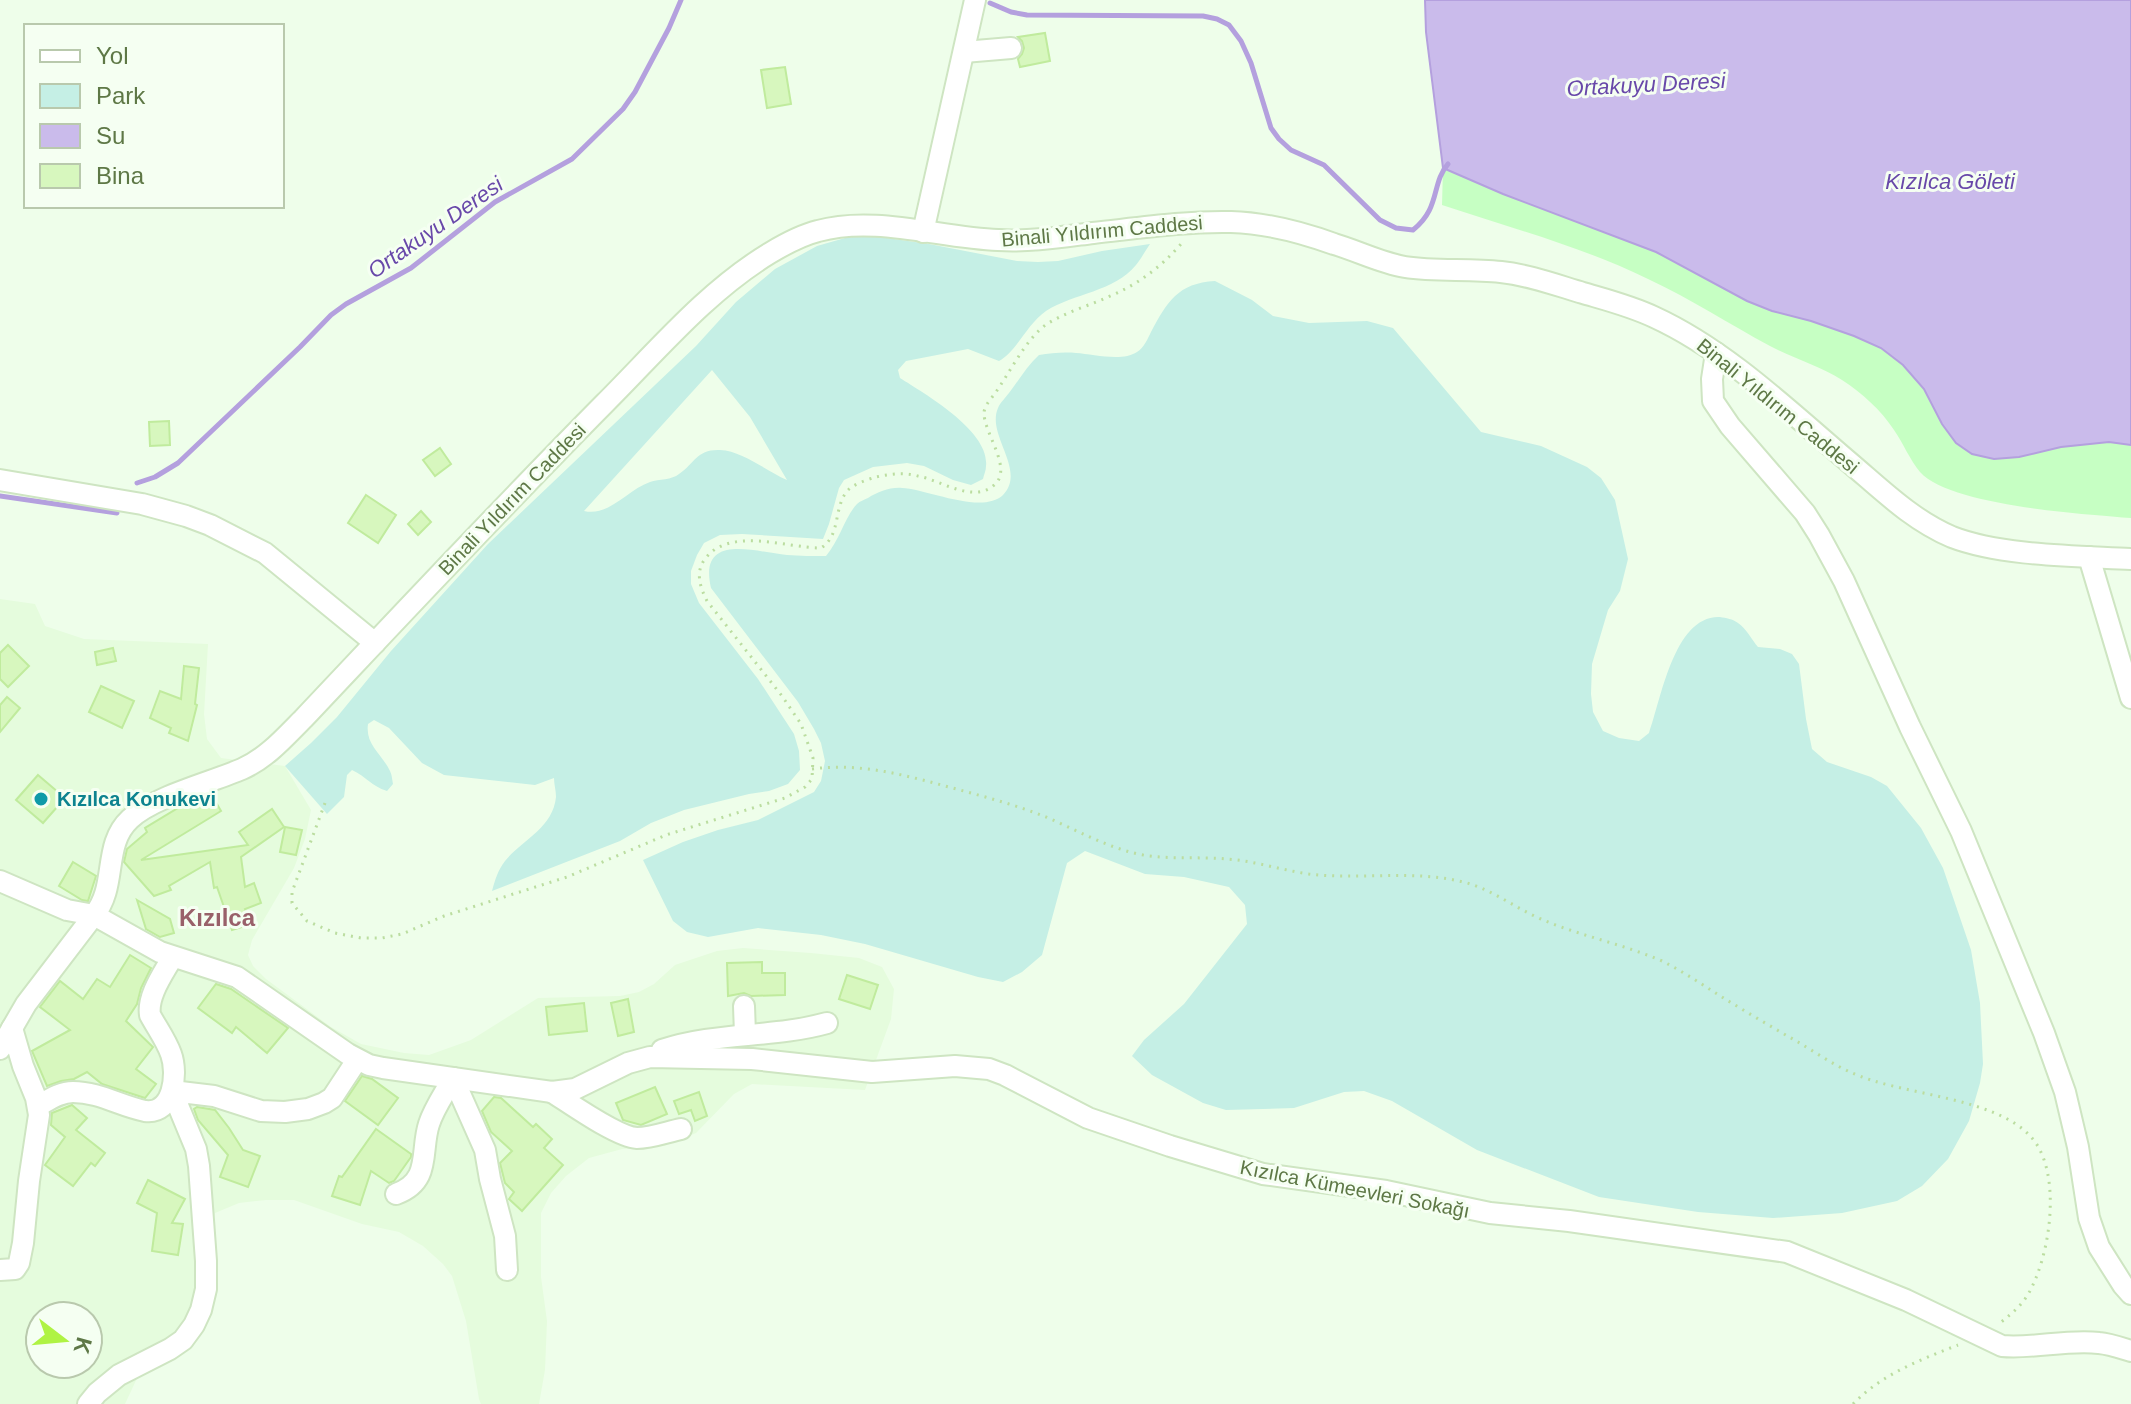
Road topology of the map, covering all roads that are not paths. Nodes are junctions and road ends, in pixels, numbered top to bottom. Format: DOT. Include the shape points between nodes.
graph roads {
  1 [pos="975,0"];
  2 [pos="1011,48"];
  3 [pos="964,52"];
  4 [pos="923,232"];
  5 [pos="1716,353"];
  6 [pos="0,480"];
  7 [pos="2089,557"];
  8 [pos="2131,559"];
  9 [pos="375,643"];
  10 [pos="2131,698"];
  11 [pos="0,881"];
  12 [pos="94,915"];
  13 [pos="172,958"];
  14 [pos="744,1006"];
  15 [pos="827,1023"];
  16 [pos="12,1028"];
  17 [pos="745,1034"];
  18 [pos="0,1049"];
  19 [pos="641,1059"];
  20 [pos="357,1060"];
  21 [pos="453,1078"];
  22 [pos="172,1091"];
  23 [pos="552,1092"];
  24 [pos="38,1106"];
  25 [pos="681,1129"];
  26 [pos="396,1194"];
  27 [pos="0,1270"];
  28 [pos="507,1270"];
  29 [pos="2131,1294"];
  30 [pos="2131,1351"];
  31 [pos="88,1404"];
  1 -- 3 [label="street"];
  2 -- 3 [label="street"];
  3 -- 4 [label="street"];
  4 -- 5 [label="street, Binali Yıldırım Caddesi" via="1034,241 1162,225 1258,223 1402,266 1541,280 1653,316"];
  4 -- 9 [label="street, Binali Yıldırım Caddesi" via="845,225 818,231 768,254 736,277 515,494"];
  5 -- 7 [label="street, Binali Yıldırım Caddesi" via="1927,524 1986,547"];
  5 -- 29 [label="street" via="1713,401 1819,535 1961,831 2065,1092 2099,1247"];
  6 -- 9 [label="street" via="142,504 210,525 265,553"];
  7 -- 8 [label="street, Binali Yıldırım Caddesi"];
  7 -- 10 [label="street"];
  9 -- 12 [label="street, Binali Yıldırım Caddesi" via="269,753 132,817 120,831 103,903"];
  11 -- 12 [label="street" via="67,910"];
  12 -- 13 [label="street, Kızılca Kümeevleri Sokağı"];
  12 -- 16 [label="street"];
  13 -- 20 [label="street, Kızılca Kümeevleri Sokağı" via="237,977"];
  13 -- 22 [label="street" via="149,1008 172,1056"];
  14 -- 17 [label="street"];
  15 -- 17 [label="street"];
  16 -- 18 [label="street"];
  16 -- 24 [label="street"];
  17 -- 19 [label="street" via="683,1044"];
  19 -- 23 [label="street, Kızılca Kümeevleri Sokağı" via="575,1089"];
  19 -- 30 [label="street, Kızılca Kümeevleri Sokağı" via="752,1059 872,1072 989,1069 1088,1118 1263,1174 1386,1191 1490,1213 1787,1252 2002,1346 2088,1342"];
  20 -- 21 [label="street, Kızılca Kümeevleri Sokağı"];
  20 -- 22 [label="street" via="332,1098 308,1109 261,1111 214,1096"];
  21 -- 23 [label="street, Kızılca Kümeevleri Sokağı"];
  21 -- 26 [label="street" via="430,1121 421,1173 407,1190"];
  21 -- 28 [label="street" via="485,1150 505,1236"];
  22 -- 24 [label="street" via="157,1110 72,1092"];
  22 -- 31 [label="street" via="199,1166 206,1261 201,1310 183,1340 119,1375"];
  23 -- 25 [label="street" via="631,1137"];
  24 -- 27 [label="street" via="22,1253 15,1269"];
}
